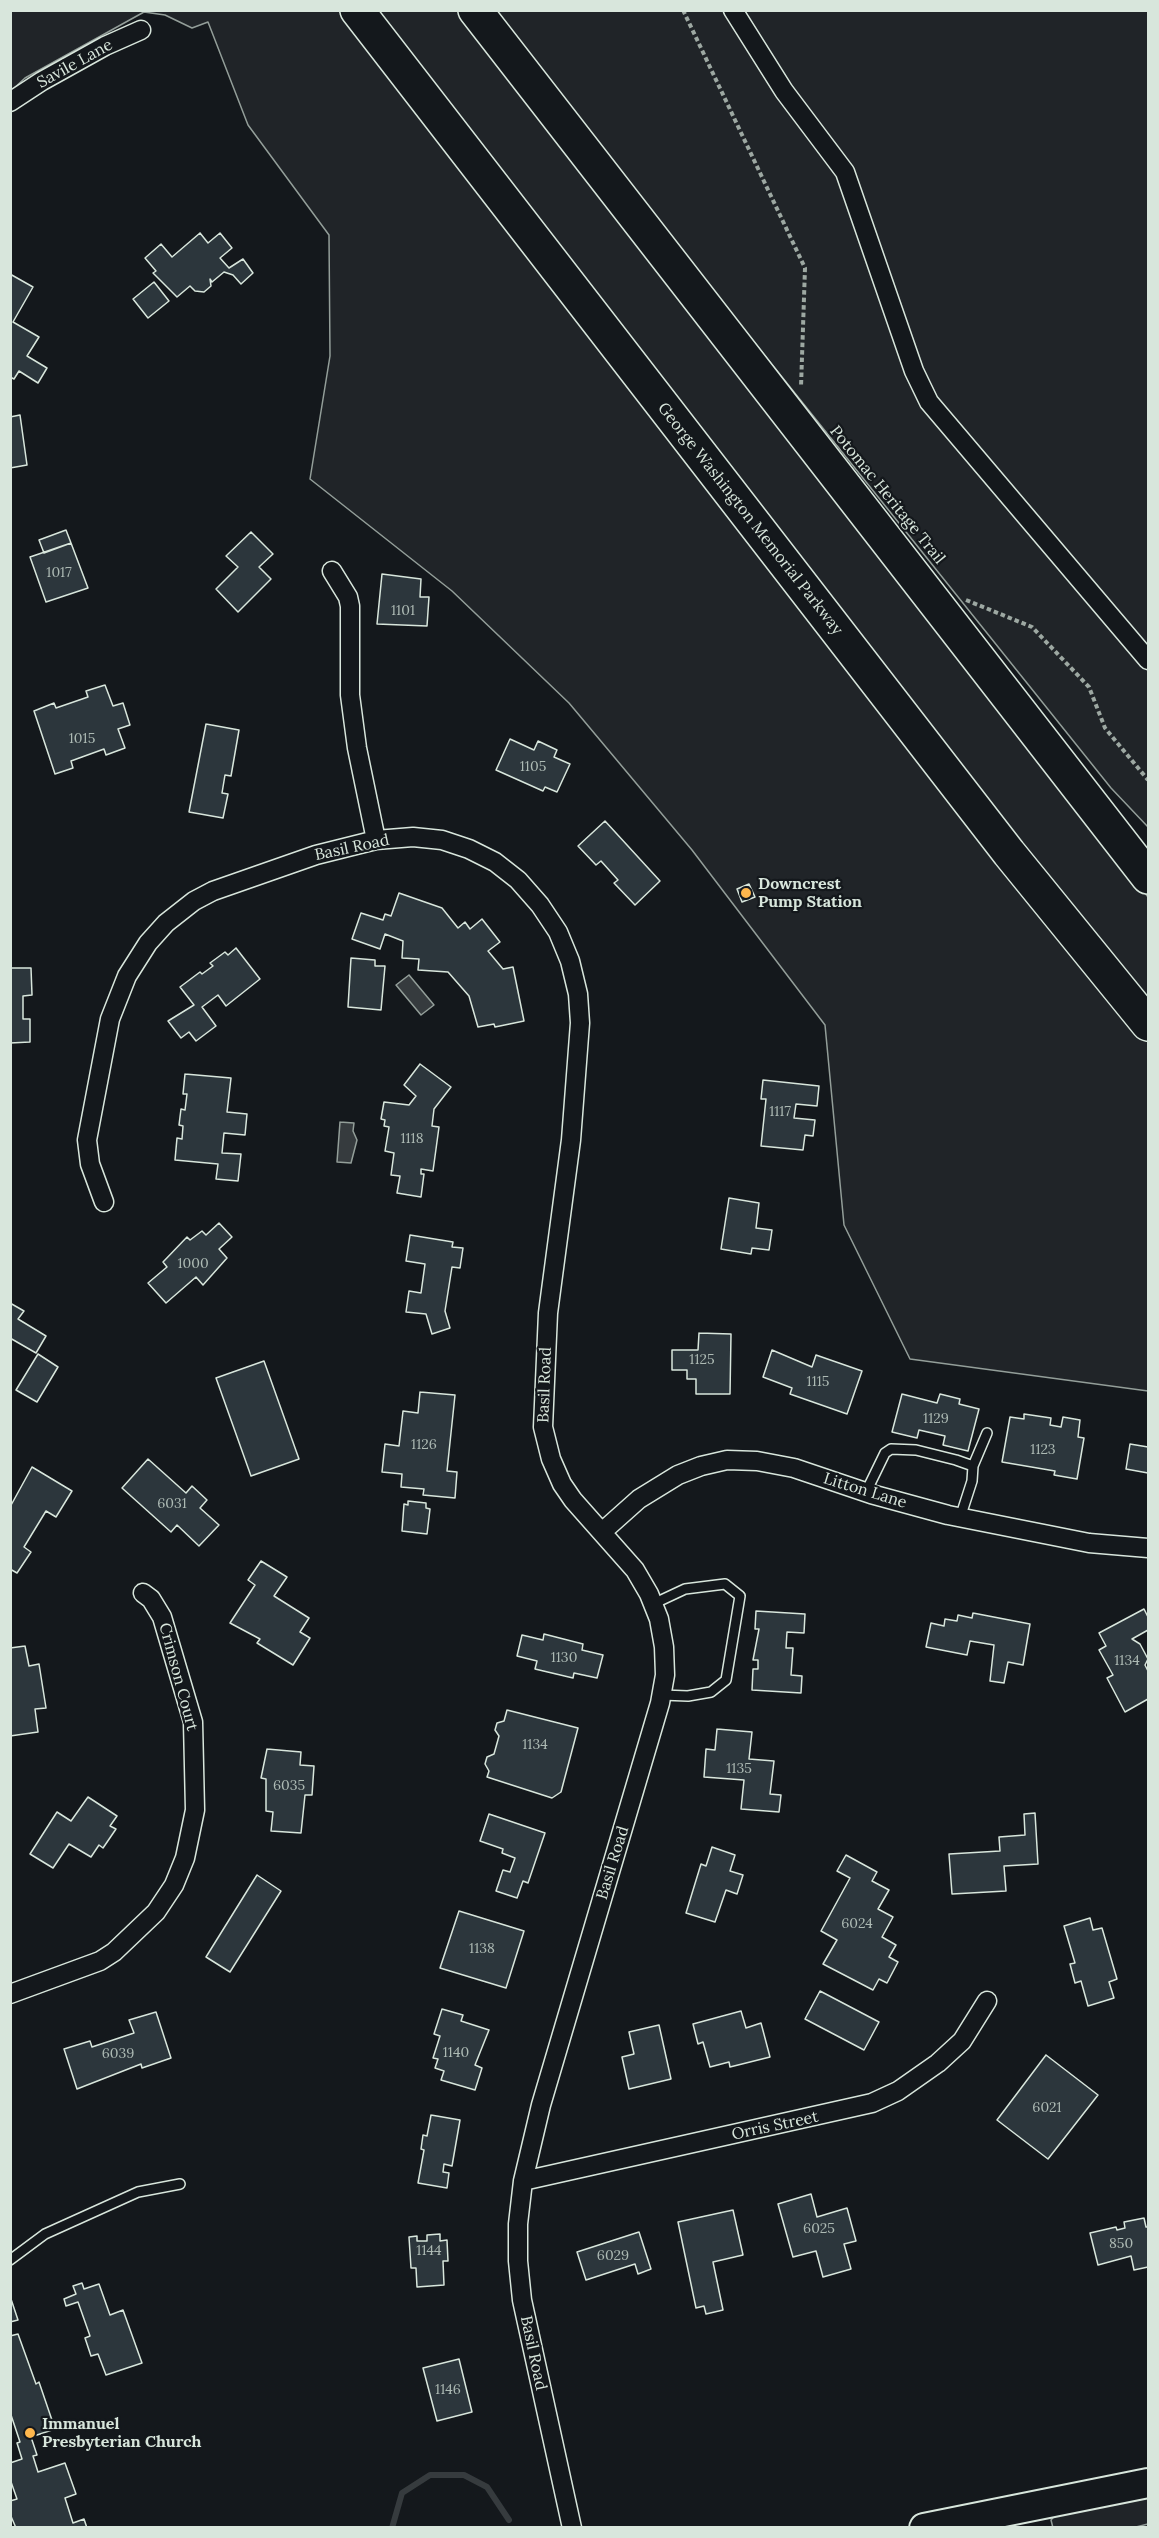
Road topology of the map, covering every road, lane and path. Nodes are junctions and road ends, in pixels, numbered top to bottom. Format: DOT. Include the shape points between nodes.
graph roads {
  1 [pos="357,10"];
  2 [pos="476,10"];
  3 [pos="683,10"];
  4 [pos="733,10"];
  5 [pos="141,30"];
  6 [pos="10,102"];
  7 [pos="804,393"];
  8 [pos="332,571"];
  9 [pos="960,598"];
  10 [pos="1149,660"];
  11 [pos="1149,780"];
  12 [pos="376,840"];
  13 [pos="1149,877"];
  14 [pos="1149,1024"];
  15 [pos="104,1202"];
  16 [pos="987,1433"];
  17 [pos="973,1466"];
  18 [pos="866,1492"];
  19 [pos="960,1518"];
  20 [pos="602,1533"];
  21 [pos="1149,1548"];
  22 [pos="143,1593"];
  23 [pos="653,1604"];
  24 [pos="662,1695"];
  25 [pos="10,1994"];
  26 [pos="987,2001"];
  27 [pos="524,2181"];
  28 [pos="180,2184"];
  29 [pos="10,2260"];
  30 [pos="1149,2483"];
  31 [pos="1025,2517"];
  32 [pos="572,2528"];
  33 [pos="924,2528"];
  1 -- 14 [label="highway, George Washington Memorial Parkway" via="1009,853"];
  2 -- 13 [label="highway"];
  3 -- 7 [label="path" via="805,267 800,384"];
  4 -- 10 [label="street" via="767,65 845,172 914,371 929,402"];
  5 -- 6 [label="street, Savile Lane" via="94,52"];
  8 -- 12 [label="street" via="350,606 350,696"];
  9 -- 11 [label="path" via="1032,627 1089,687 1105,728"];
  12 -- 15 [label="street, Basil Road" via="316,855 213,891 166,923 148,943 117,999 92,1103 87,1140 90,1164"];
  12 -- 20 [label="street, Basil Road" via="442,840 495,862 540,905 558,932 570,961 580,1023 571,1140 548,1313 543,1428 550,1459 562,1484"];
  16 -- 17 [label="lane"];
  17 -- 18 [label="lane" via="916,1450 891,1449 885,1453"];
  17 -- 19 [label="lane"];
  18 -- 19 [label="street, Litton Lane"];
  18 -- 20 [label="street, Litton Lane" via="777,1464 727,1461 693,1469 654,1488"];
  19 -- 21 [label="street, Litton Lane" via="1089,1543"];
  20 -- 23 [label="street, Basil Road" via="635,1570"];
  22 -- 25 [label="street, Crimson Court" via="162,1617 193,1722 195,1810 185,1858 174,1885 156,1911 114,1952 100,1961"];
  23 -- 24 [label="street, Basil Road" via="664,1647"];
  23 -- 24 [label="lane" via="685,1589 724,1584 740,1596 726,1680 711,1692"];
  24 -- 27 [label="street, Basil Road" via="541,2105"];
  26 -- 27 [label="street, Orris Street" via="962,2041 938,2063 898,2091 872,2103"];
  27 -- 32 [label="street, Basil Road" via="518,2224 522,2300"];
  28 -- 29 [label="lane" via="128,2197 45,2234"];
  30 -- 31 [label="main road"];
  31 -- 33 [label="main road"];
}
